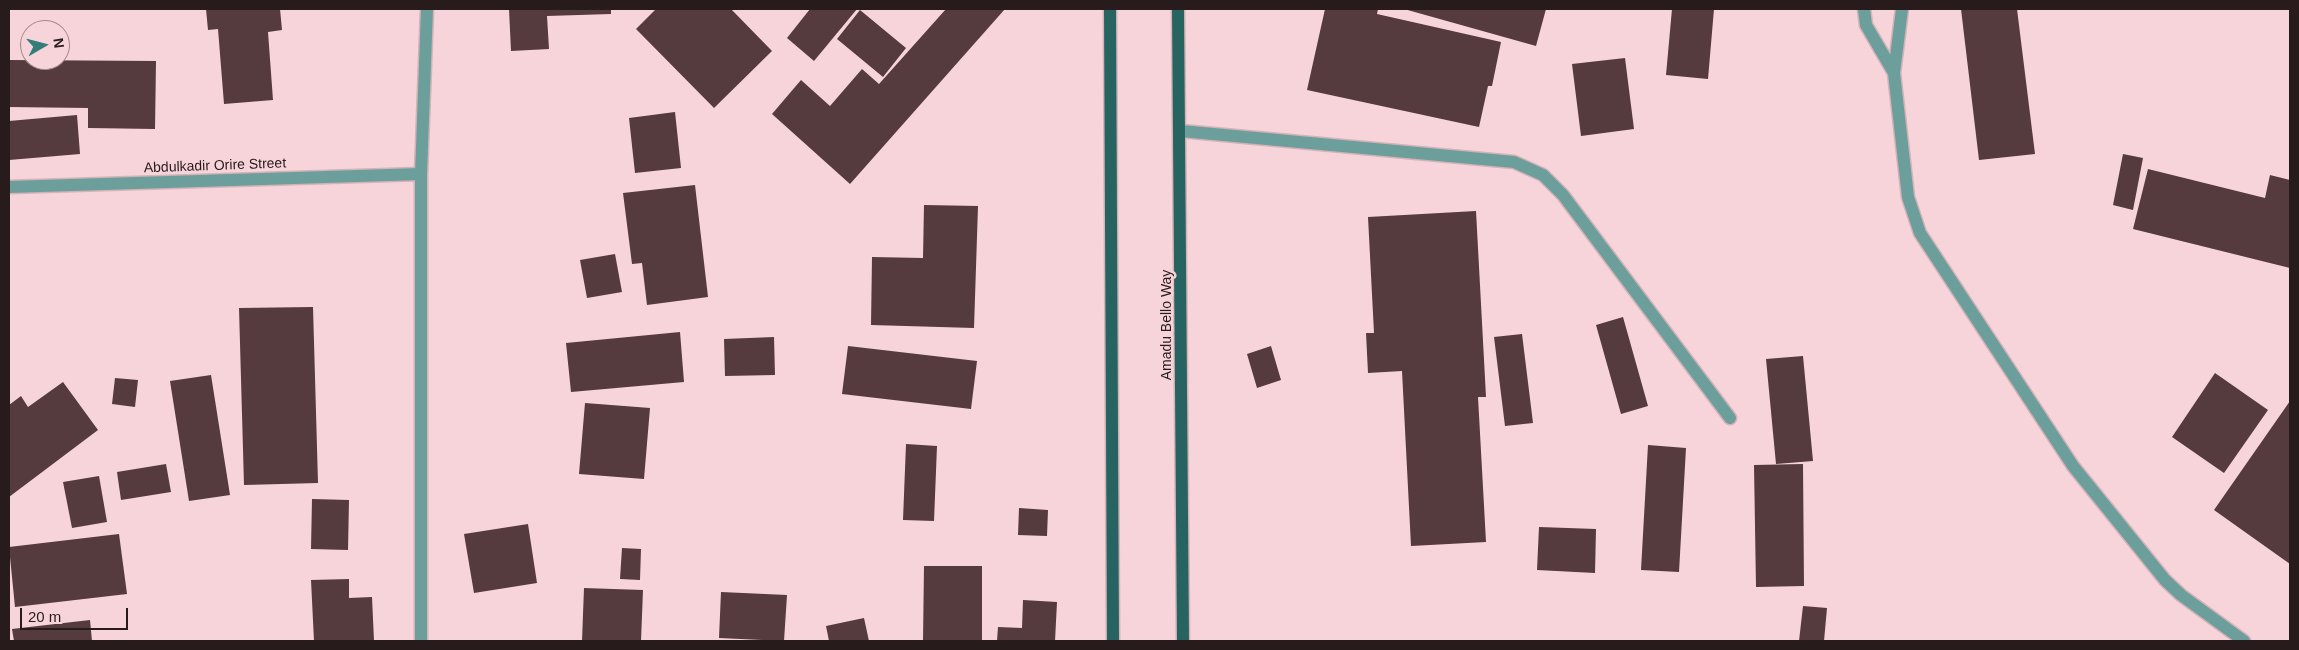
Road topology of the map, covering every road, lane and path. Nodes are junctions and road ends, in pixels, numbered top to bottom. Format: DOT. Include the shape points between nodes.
graph roads {
  1 [pos="427,9"];
  2 [pos="1110,9"];
  3 [pos="1178,9"];
  4 [pos="1864,9"];
  5 [pos="1902,9"];
  6 [pos="1894,73"];
  7 [pos="1181,130"];
  8 [pos="421,174"];
  9 [pos="9,187"];
  10 [pos="1730,418"];
  11 [pos="421,641"];
  12 [pos="1113,641"];
  13 [pos="1183,641"];
  14 [pos="2244,641"];
  1 -- 8 [label="street"];
  2 -- 12 [label="main road"];
  3 -- 7 [label="main road, Amadu Bello Way"];
  4 -- 6 [label="street" via="1866,25"];
  5 -- 6 [label="street"];
  6 -- 14 [label="street" via="1908,197 1920,233 2073,466 2164,580"];
  7 -- 10 [label="street" via="1514,162 1543,175 1563,194"];
  7 -- 13 [label="main road, Amadu Bello Way"];
  8 -- 9 [label="street, Abdulkadir Orire Street"];
  8 -- 11 [label="street"];
}
